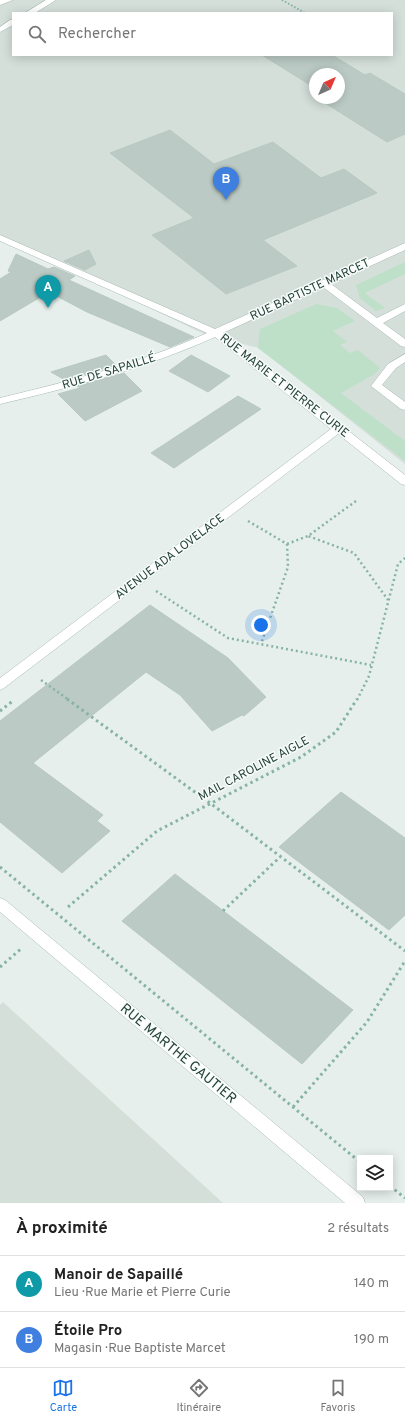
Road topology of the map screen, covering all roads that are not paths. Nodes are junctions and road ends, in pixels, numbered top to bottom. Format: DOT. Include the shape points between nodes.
graph roads {
  1 [pos="9,0"];
  2 [pos="52,0"];
  3 [pos="0,3"];
  4 [pos="31,12"];
  5 [pos="12,23"];
  6 [pos="0,30"];
  7 [pos="5,240"];
  8 [pos="405,246"];
  9 [pos="0,249"];
  10 [pos="324,283"];
  11 [pos="405,307"];
  12 [pos="377,322"];
  13 [pos="216,333"];
  14 [pos="405,344"];
  15 [pos="405,357"];
  16 [pos="0,401"];
  17 [pos="405,407"];
  18 [pos="339,428"];
  19 [pos="405,481"];
  20 [pos="0,685"];
  21 [pos="0,904"];
  22 [pos="357,1203"];
  1 -- 3 [label="street"];
  2 -- 4 [label="street"];
  5 -- 6 [label="street"];
  7 -- 9 [label="street"];
  7 -- 13 [label="street, RUE MARIE ET PIERRE CURIE"];
  8 -- 10 [label="street, RUE BAPTISTE MARCET"];
  10 -- 12 [label="street"];
  10 -- 13 [label="street, RUE BAPTISTE MARCET"];
  11 -- 12 [label="street"];
  12 -- 14 [label="street"];
  13 -- 16 [label="street, RUE DE SAPAILLÉ" via="142,363 61,387"];
  13 -- 18 [label="street, RUE MARIE ET PIERRE CURIE"];
  15 -- 17 [label="street" via="392,366 376,386"];
  18 -- 19 [label="street, RUE MARIE ET PIERRE CURIE"];
  18 -- 20 [label="street, AVENUE ADA LOVELACE"];
  21 -- 22 [label="street, RUE MARTHE GAUTIER"];
}
